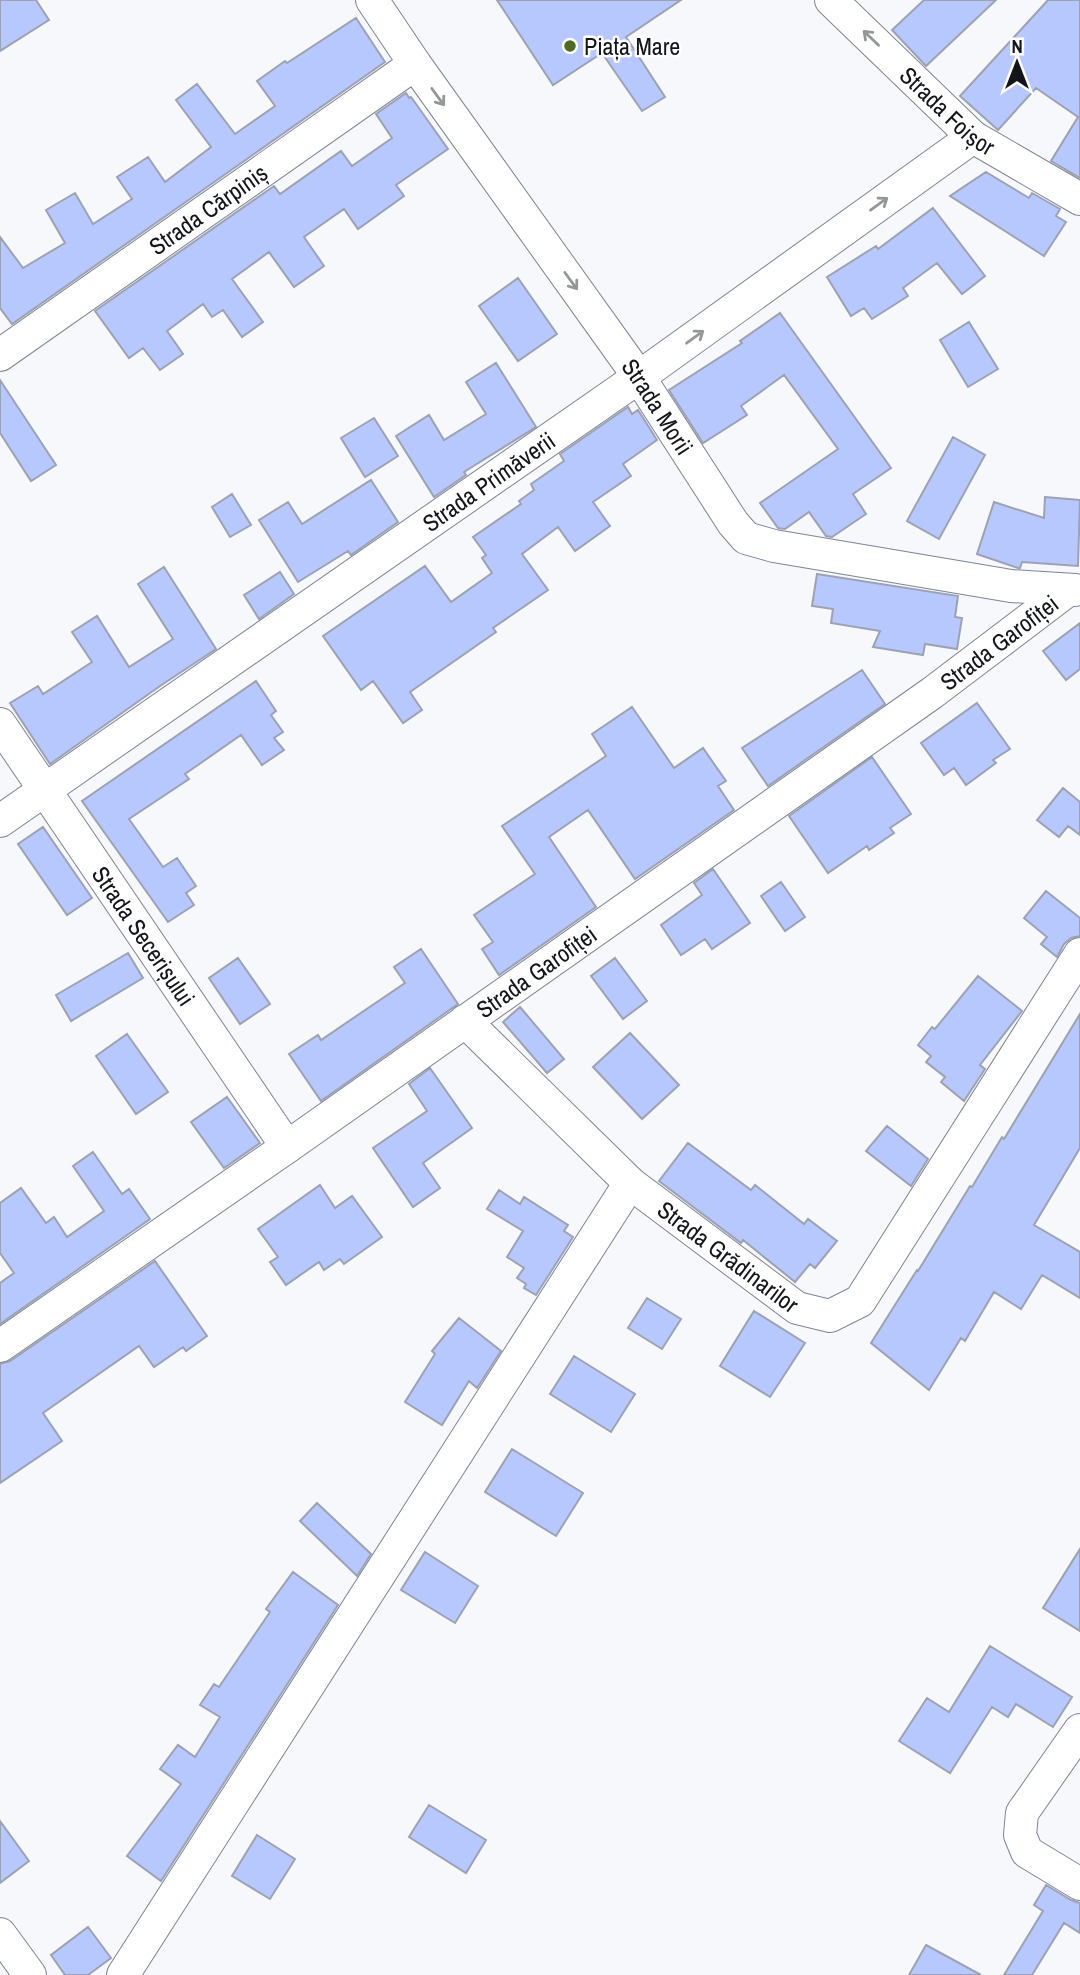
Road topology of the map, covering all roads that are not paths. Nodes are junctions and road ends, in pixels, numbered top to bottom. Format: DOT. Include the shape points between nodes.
graph roads {
  1 [pos="372,0"];
  2 [pos="831,0"];
  3 [pos="415,64"];
  4 [pos="973,136"];
  5 [pos="1080,199"];
  6 [pos="0,355"];
  7 [pos="639,377"];
  8 [pos="1074,590"];
  9 [pos="0,724"];
  10 [pos="45,790"];
  11 [pos="0,821"];
  12 [pos="1080,954"];
  13 [pos="465,1021"];
  14 [pos="287,1147"];
  15 [pos="630,1183"];
  16 [pos="0,1346"];
  17 [pos="1080,1730"];
  18 [pos="1080,1884"];
  19 [pos="0,1934"];
  20 [pos="30,1975"];
  21 [pos="123,1975"];
  1 -- 3 [label="street, Strada Morii"];
  4 -- 2 [label="street, Strada Foișor, one-way"];
  3 -- 6 [label="street, Strada Cărpiniș"];
  3 -- 7 [label="street, Strada Morii, one-way"];
  4 -- 5 [label="street, Strada Foișor"];
  7 -- 4 [label="street, Strada Primăverii, one-way"];
  7 -- 8 [label="street, Strada Morii" via="746,538 998,584"];
  7 -- 10 [label="street, Strada Primăverii"];
  8 -- 13 [label="street, Strada Garofiței"];
  9 -- 10 [label="street, Strada Secerișului"];
  10 -- 11 [label="street, Strada Primăverii"];
  10 -- 14 [label="street, Strada Secerișului"];
  12 -- 15 [label="street, Strada Grădinarilor" via="860,1301 830,1316 797,1308"];
  13 -- 14 [label="street, Strada Garofiței"];
  13 -- 15 [label="street, Strada Grădinarilor"];
  14 -- 16 [label="street, Strada Garofiței"];
  15 -- 21 [label="street"];
  17 -- 18 [label="street" via="1022,1814 1020,1835 1027,1852"];
  19 -- 20 [label="street"];
}
